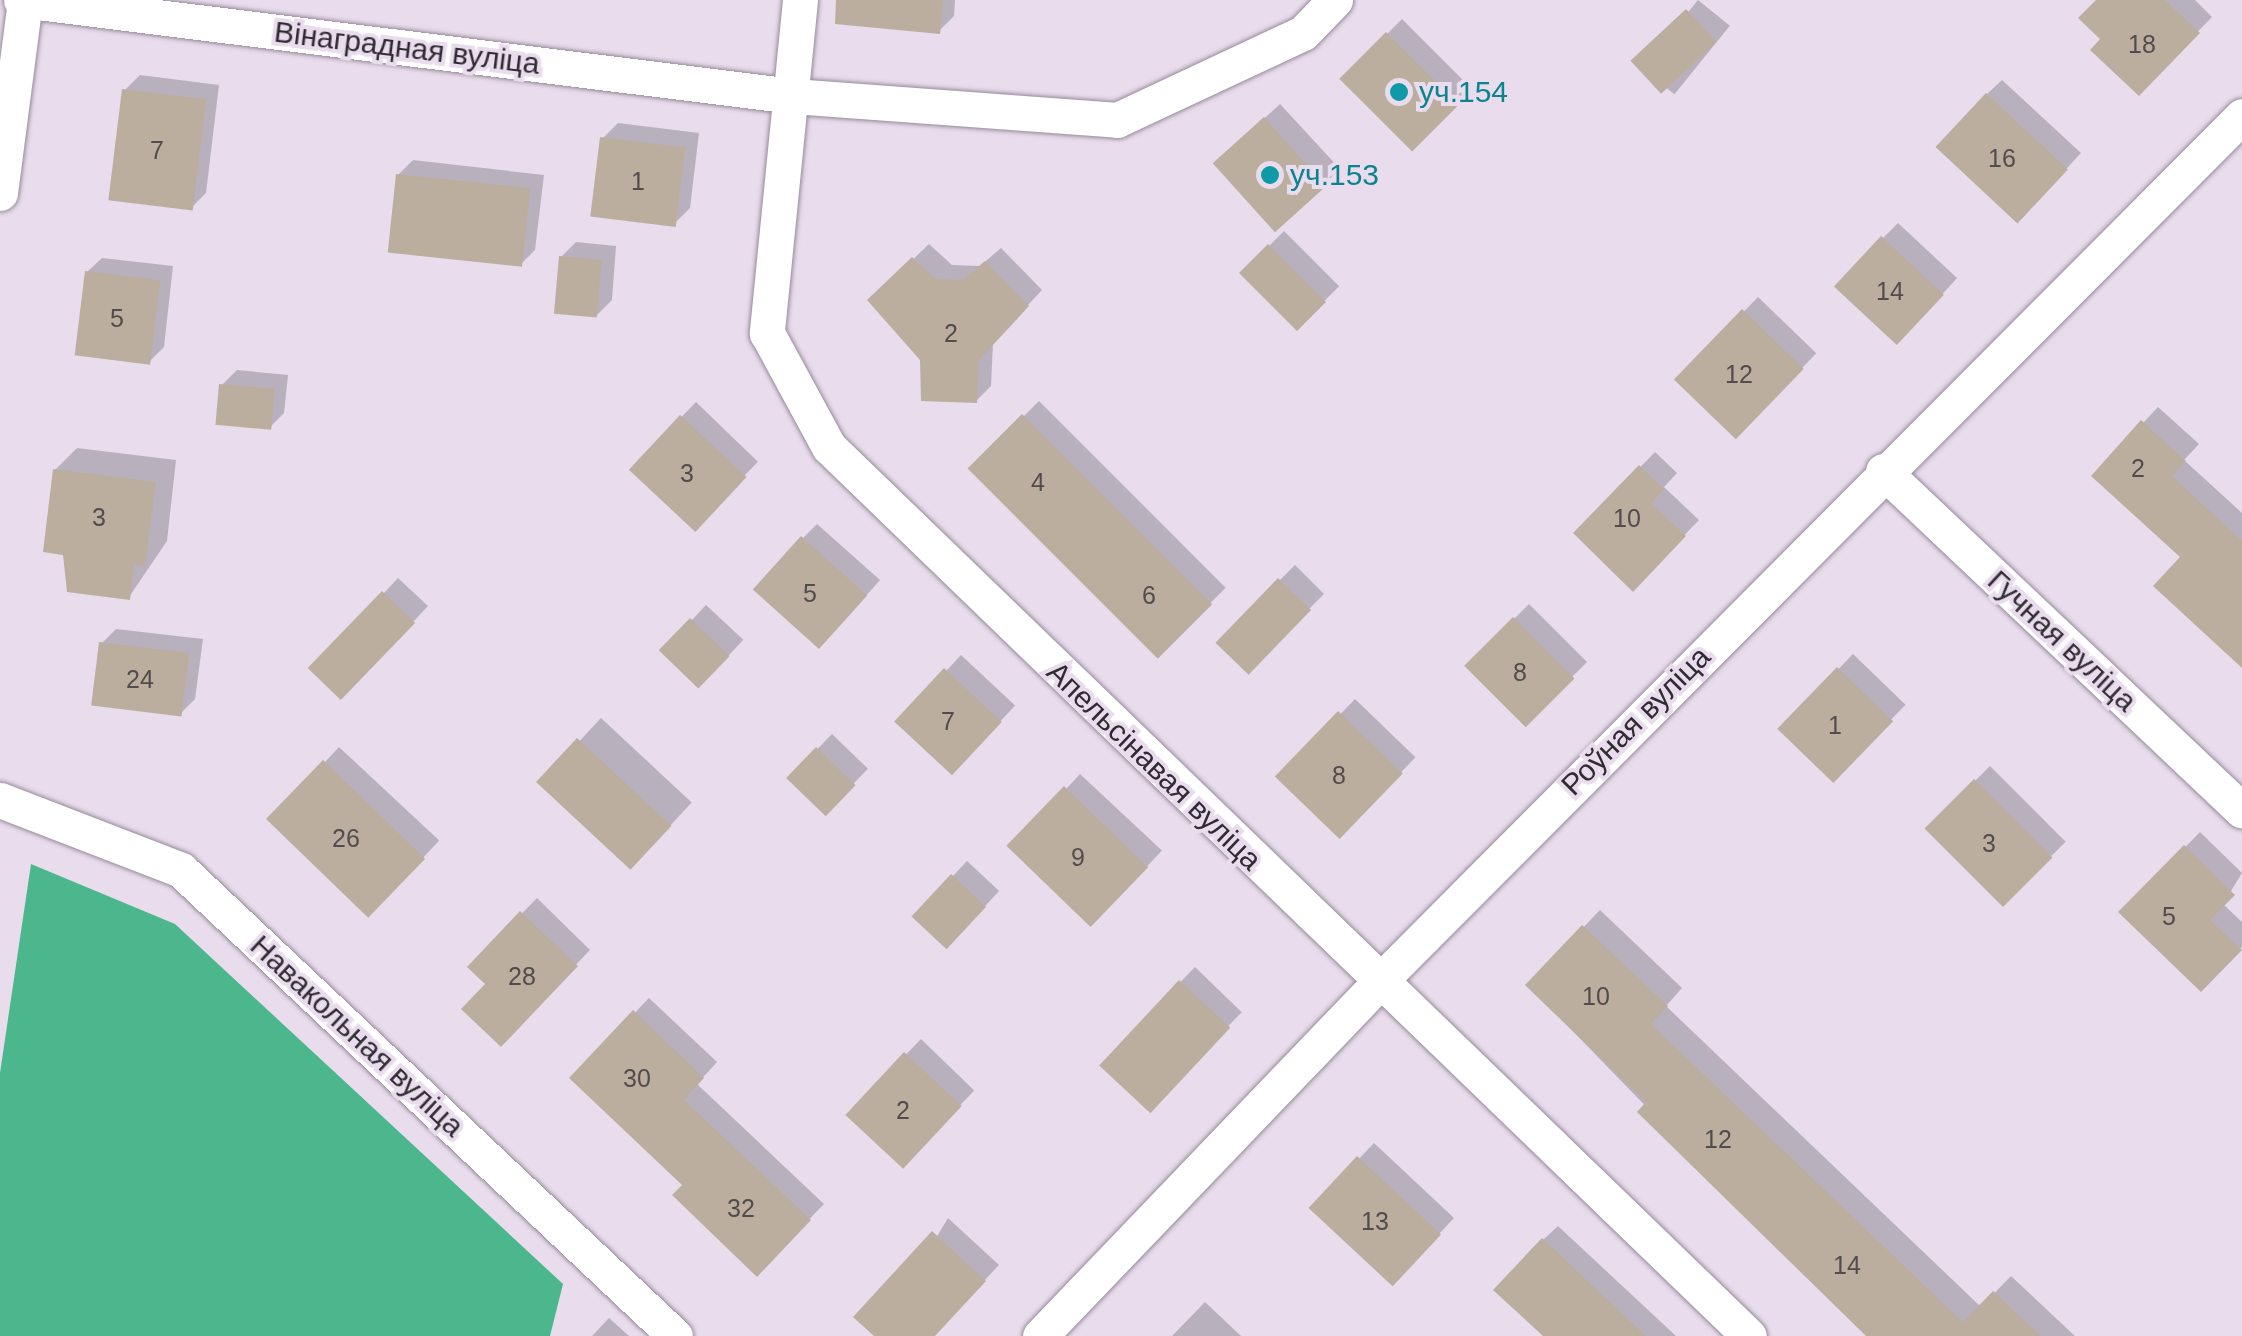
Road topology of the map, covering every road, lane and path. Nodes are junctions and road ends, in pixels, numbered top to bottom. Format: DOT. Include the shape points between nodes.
graph roads {
  1 [pos="24,0"];
  2 [pos="800,0"];
  3 [pos="1334,0"];
  4 [pos="793,96"];
  5 [pos="2242,116"];
  6 [pos="0,193"];
  7 [pos="1883,471"];
  8 [pos="0,800"];
  9 [pos="2242,811"];
  10 [pos="1377,984"];
  11 [pos="675,1336"];
  12 [pos="1040,1336"];
  13 [pos="1749,1336"];
  1 -- 4 [label="street, Вінаградная вуліца"];
  1 -- 6 [label="street"];
  2 -- 4 [label="street"];
  3 -- 4 [label="street, Вінаградная вуліца" via="1303,33 1117,120"];
  4 -- 10 [label="street, Апельсінавая вуліца" via="767,334 829,447"];
  5 -- 7 [label="street, Роўная вуліца"];
  7 -- 9 [label="street, Гучная вуліца"];
  7 -- 10 [label="street, Роўная вуліца"];
  8 -- 11 [label="street, Навакольная вуліца" via="181,870"];
  10 -- 12 [label="street, Роўная вуліца"];
  10 -- 13 [label="street, Апельсінавая вуліца"];
}
